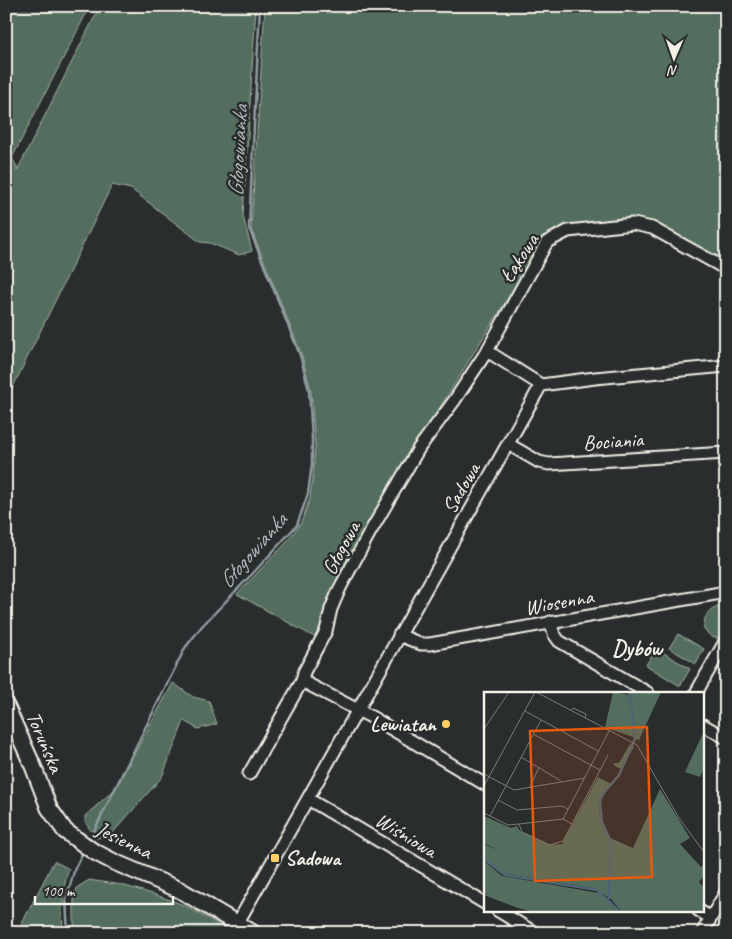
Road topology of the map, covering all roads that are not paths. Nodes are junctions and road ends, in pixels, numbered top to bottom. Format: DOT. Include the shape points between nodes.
graph roads {
  1 [pos="726,269"];
  2 [pos="486,351"];
  3 [pos="726,366"];
  4 [pos="541,385"];
  5 [pos="508,444"];
  6 [pos="726,453"];
  7 [pos="726,592"];
  8 [pos="550,622"];
  9 [pos="400,635"];
  10 [pos="726,640"];
  11 [pos="302,681"];
  12 [pos="646,692"];
  13 [pos="697,692"];
  14 [pos="6,706"];
  15 [pos="358,710"];
  16 [pos="704,726"];
  17 [pos="726,738"];
  18 [pos="249,774"];
  19 [pos="484,784"];
  20 [pos="44,796"];
  21 [pos="308,799"];
  22 [pos="726,892"];
  23 [pos="484,903"];
  24 [pos="500,912"];
  25 [pos="701,912"];
  26 [pos="710,918"];
  27 [pos="238,924"];
  28 [pos="253,933"];
  29 [pos="535,933"];
  30 [pos="702,933"];
  1 -- 2 [label="street, Łąkowa" via="652,228 633,224 568,231 547,242"];
  2 -- 4 [label="street"];
  2 -- 11 [label="street, Głogowa" via="419,448 370,534 340,588 326,631"];
  3 -- 4 [label="street"];
  4 -- 5 [label="street, Sadowa"];
  5 -- 6 [label="street, Bociania" via="548,464"];
  5 -- 9 [label="street, Sadowa"];
  7 -- 8 [label="street, Wiosenna"];
  8 -- 9 [label="street, Wiosenna" via="430,644 421,644"];
  8 -- 12 [label="street" via="559,641"];
  9 -- 15 [label="street, Sadowa"];
  10 -- 13 [label="street"];
  11 -- 15 [label="street"];
  11 -- 18 [label="street, Głogowa"];
  14 -- 20 [label="street, Toruńska"];
  15 -- 19 [label="street"];
  15 -- 21 [label="street, Sadowa"];
  16 -- 17 [label="street"];
  20 -- 27 [label="street, Jesienna" via="65,831 93,851 180,890"];
  21 -- 23 [label="street, Wiśniowa"];
  21 -- 27 [label="street, Sadowa"];
  22 -- 26 [label="street"];
  24 -- 29 [label="street"];
  25 -- 26 [label="street"];
  26 -- 30 [label="street"];
  27 -- 28 [label="street, Jesienna"];
}
